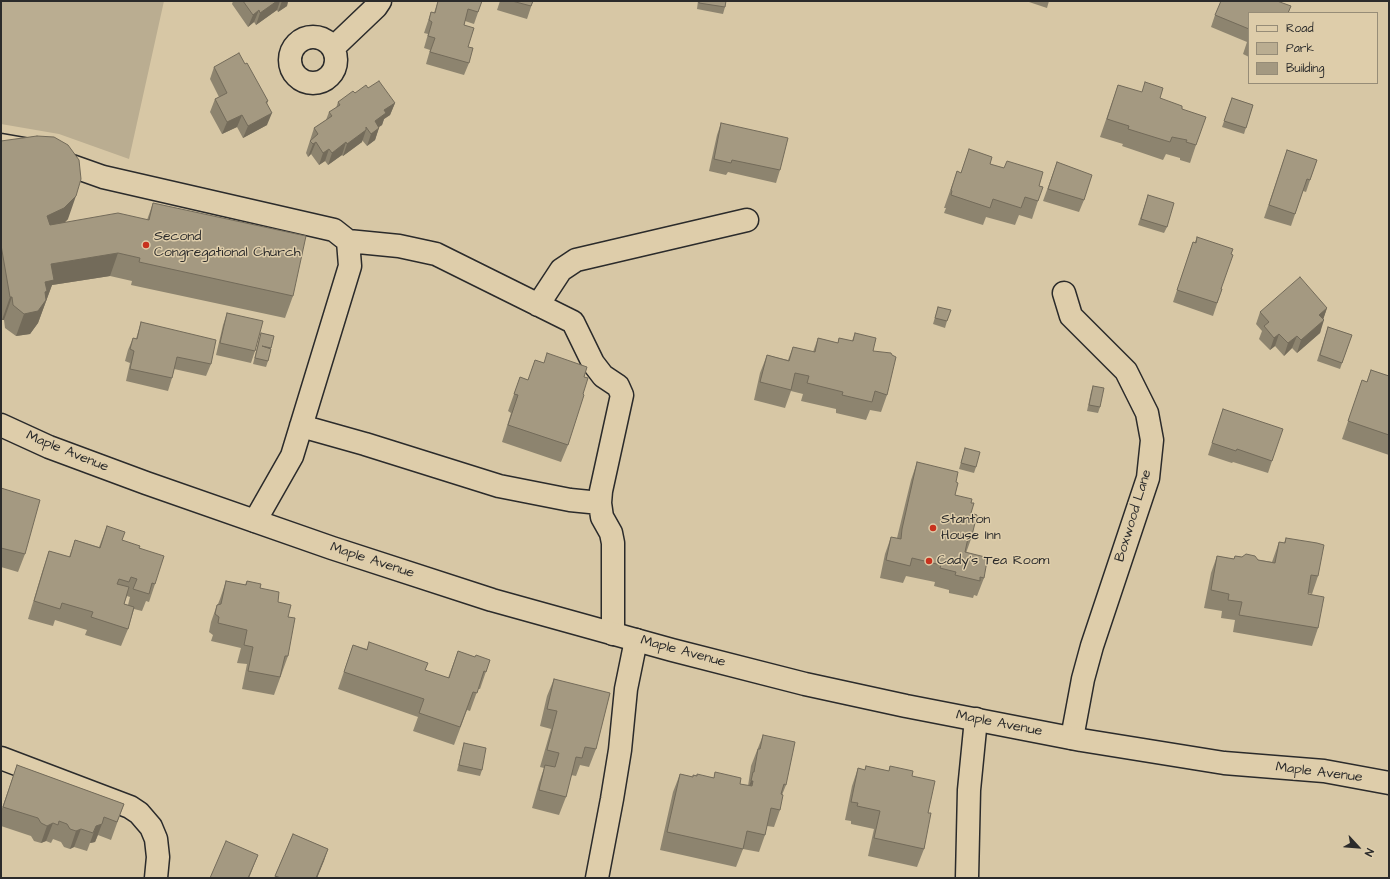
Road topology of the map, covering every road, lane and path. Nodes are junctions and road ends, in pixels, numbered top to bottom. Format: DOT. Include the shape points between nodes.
graph roads {
  1 [pos="380,1"];
  2 [pos="333,48"];
  3 [pos="1,145"];
  4 [pos="747,220"];
  5 [pos="348,241"];
  6 [pos="1064,293"];
  7 [pos="538,305"];
  8 [pos="1,425"];
  9 [pos="301,426"];
  10 [pos="600,503"];
  11 [pos="255,521"];
  12 [pos="612,634"];
  13 [pos="636,640"];
  14 [pos="976,719"];
  15 [pos="1072,738"];
  16 [pos="1,758"];
  17 [pos="1389,783"];
  18 [pos="156,878"];
  19 [pos="597,878"];
  20 [pos="967,878"];
  1 -- 2 [label="main road"];
  3 -- 5 [label="main road" via="24,149 103,177 334,230"];
  4 -- 7 [label="main road" via="576,260 561,270"];
  5 -- 7 [label="main road" via="400,246 436,254"];
  5 -- 9 [label="main road" via="350,266"];
  6 -- 15 [label="main road, Boxwood Lane" via="1072,316 1126,371 1147,413 1152,440 1148,478 1092,646"];
  7 -- 10 [label="main road" via="573,322 593,363 603,376 618,386 622,396"];
  8 -- 11 [label="main road, Maple Avenue" via="146,483"];
  9 -- 10 [label="main road" via="499,486 570,500"];
  9 -- 11 [label="main road" via="292,456"];
  10 -- 12 [label="main road" via="602,517 611,533 613,543"];
  11 -- 12 [label="main road, Maple Avenue" via="492,600"];
  12 -- 13 [label="main road, Maple Avenue"];
  13 -- 14 [label="main road, Maple Avenue" via="805,684"];
  13 -- 19 [label="main road" via="626,689 612,799"];
  14 -- 15 [label="main road, Maple Avenue"];
  14 -- 20 [label="main road" via="969,790"];
  15 -- 17 [label="main road, Maple Avenue" via="1224,763 1324,771"];
  16 -- 18 [label="main road" via="130,807 151,827 156,838"];
}
